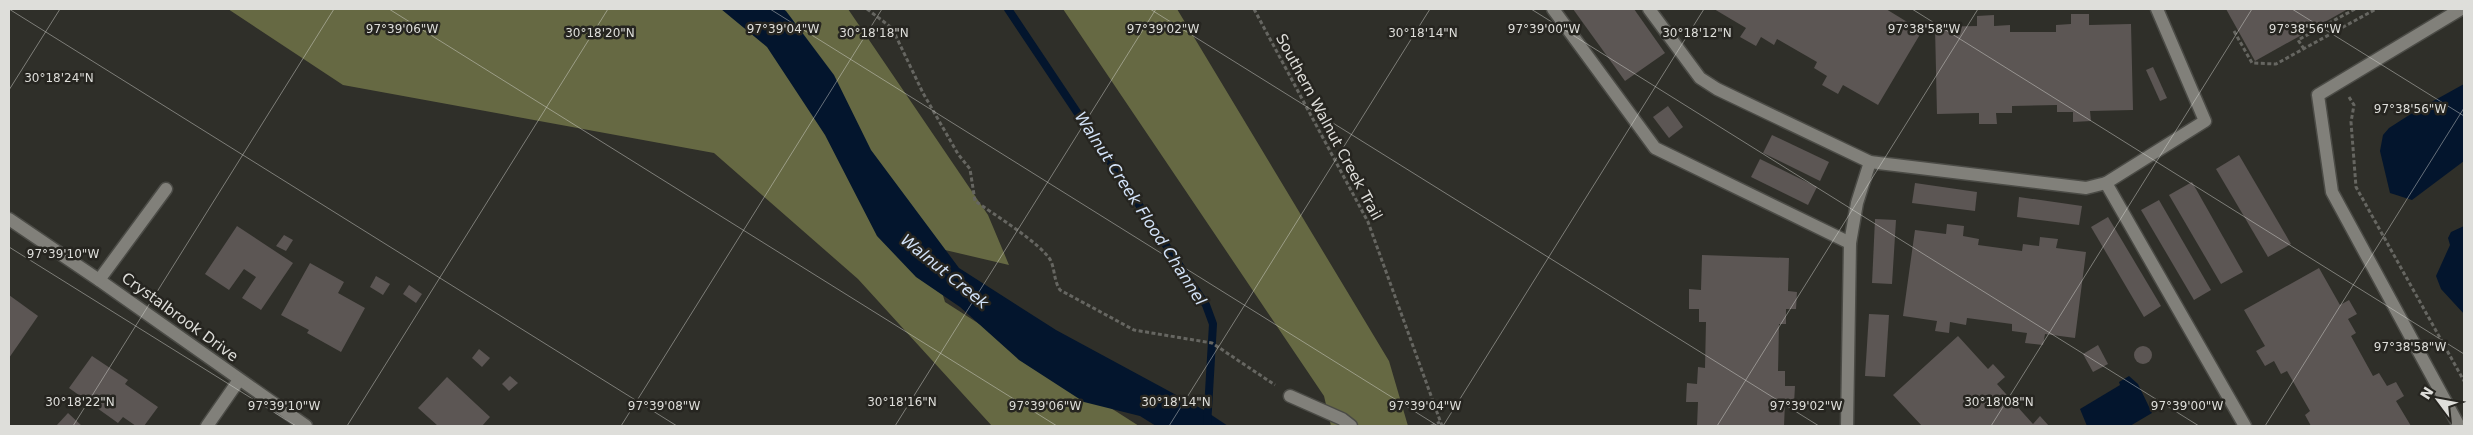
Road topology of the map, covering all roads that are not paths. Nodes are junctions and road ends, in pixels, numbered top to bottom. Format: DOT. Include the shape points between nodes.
graph roads {
  1 [pos="1553,9"];
  2 [pos="1649,9"];
  3 [pos="2157,9"];
  4 [pos="2461,9"];
  5 [pos="1870,162"];
  6 [pos="2106,183"];
  7 [pos="166,189"];
  8 [pos="9,219"];
  9 [pos="1850,243"];
  10 [pos="99,280"];
  11 [pos="239,380"];
  12 [pos="1290,396"];
  13 [pos="207,426"];
  14 [pos="306,426"];
  15 [pos="1351,426"];
  16 [pos="1847,426"];
  17 [pos="2245,426"];
  18 [pos="2460,426"];
  1 -- 9 [label="street" via="1655,148"];
  2 -- 5 [label="street" via="1700,78"];
  3 -- 6 [label="street" via="2206,121"];
  4 -- 18 [label="street" via="2318,95 2332,192"];
  5 -- 6 [label="street" via="2086,188"];
  5 -- 9 [label="street" via="1856,203"];
  6 -- 17 [label="street"];
  7 -- 10 [label="street"];
  8 -- 10 [label="street, Crystalbrook Drive"];
  9 -- 16 [label="street"];
  10 -- 11 [label="street, Crystalbrook Drive"];
  11 -- 13 [label="street"];
  11 -- 14 [label="street, Crystalbrook Drive"];
  12 -- 15 [label="street"];
}
